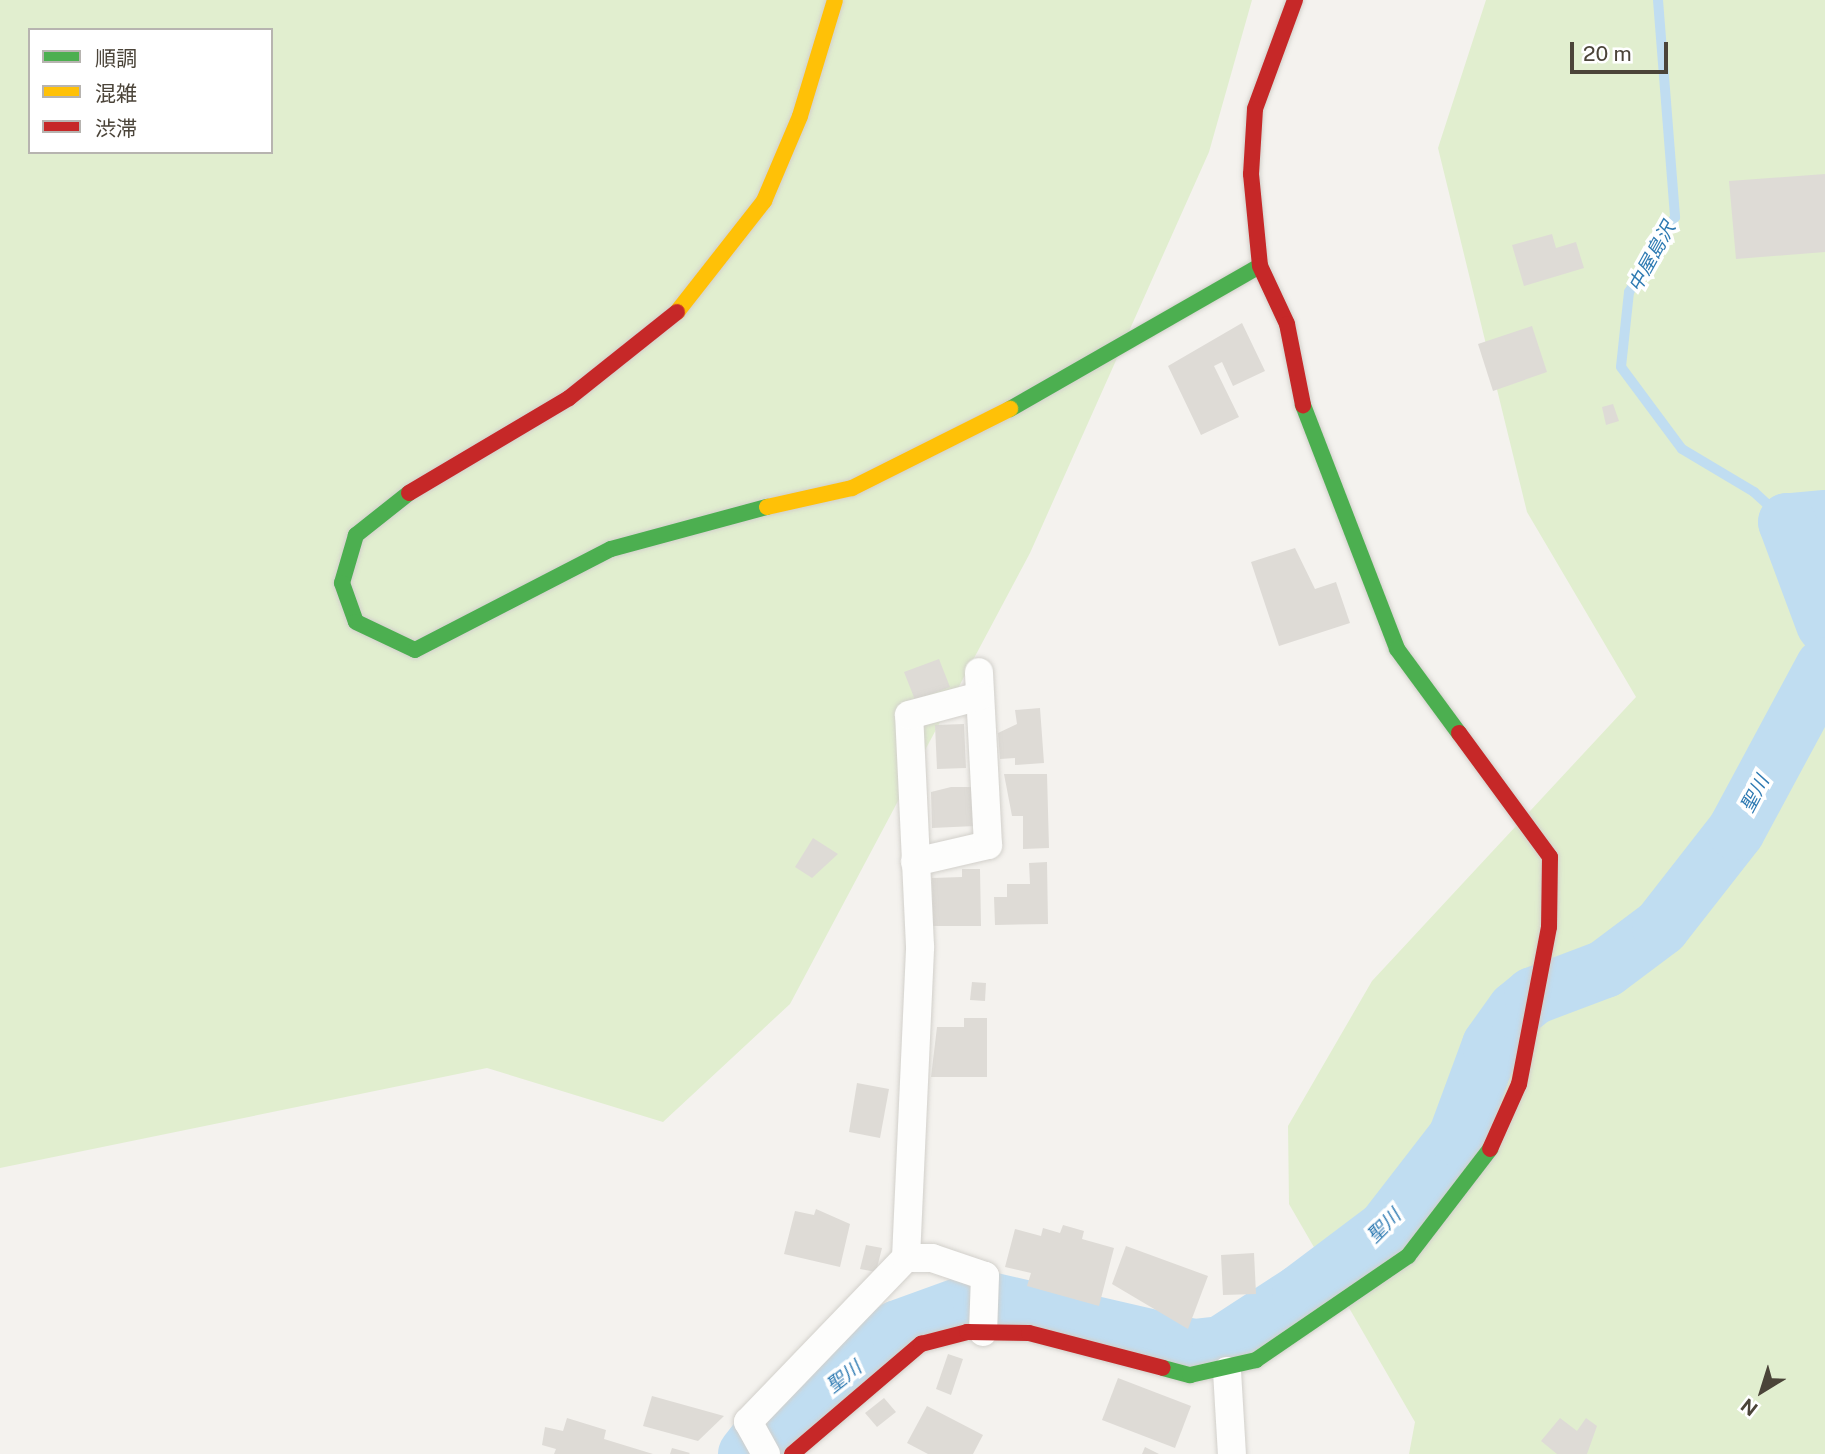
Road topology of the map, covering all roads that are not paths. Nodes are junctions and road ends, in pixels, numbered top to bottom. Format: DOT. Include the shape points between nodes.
graph roads {
  1 [pos="835,0"];
  2 [pos="1295,0"];
  3 [pos="1260,266"];
  4 [pos="915,862"];
  5 [pos="906,1258"];
  6 [pos="984,1332"];
  7 [pos="1227,1371"];
  8 [pos="766,1454"];
  9 [pos="792,1454"];
  10 [pos="1232,1454"];
  1 -- 3 [label="street" via="800,116 764,201 680,309 569,398 407,494 356,535 345,556 342,583 356,622 372,635 415,650 611,549 693,523 852,488 1037,396"];
  2 -- 3 [label="street" via="1255,110 1251,174"];
  3 -- 7 [label="street" via="1287,324 1306,420 1397,649 1550,857 1549,927 1519,1084 1487,1155 1408,1256 1256,1360"];
  4 -- 4 [label="street" via="909,715 979,684 988,845"];
  4 -- 5 [label="street" via="920,947"];
  5 -- 6 [label="street" via="932,1258 985,1276"];
  5 -- 8 [label="street" via="748,1422"];
  6 -- 7 [label="street" via="1028,1333 1190,1375"];
  6 -- 9 [label="street" via="921,1344"];
  7 -- 10 [label="street"];
}
